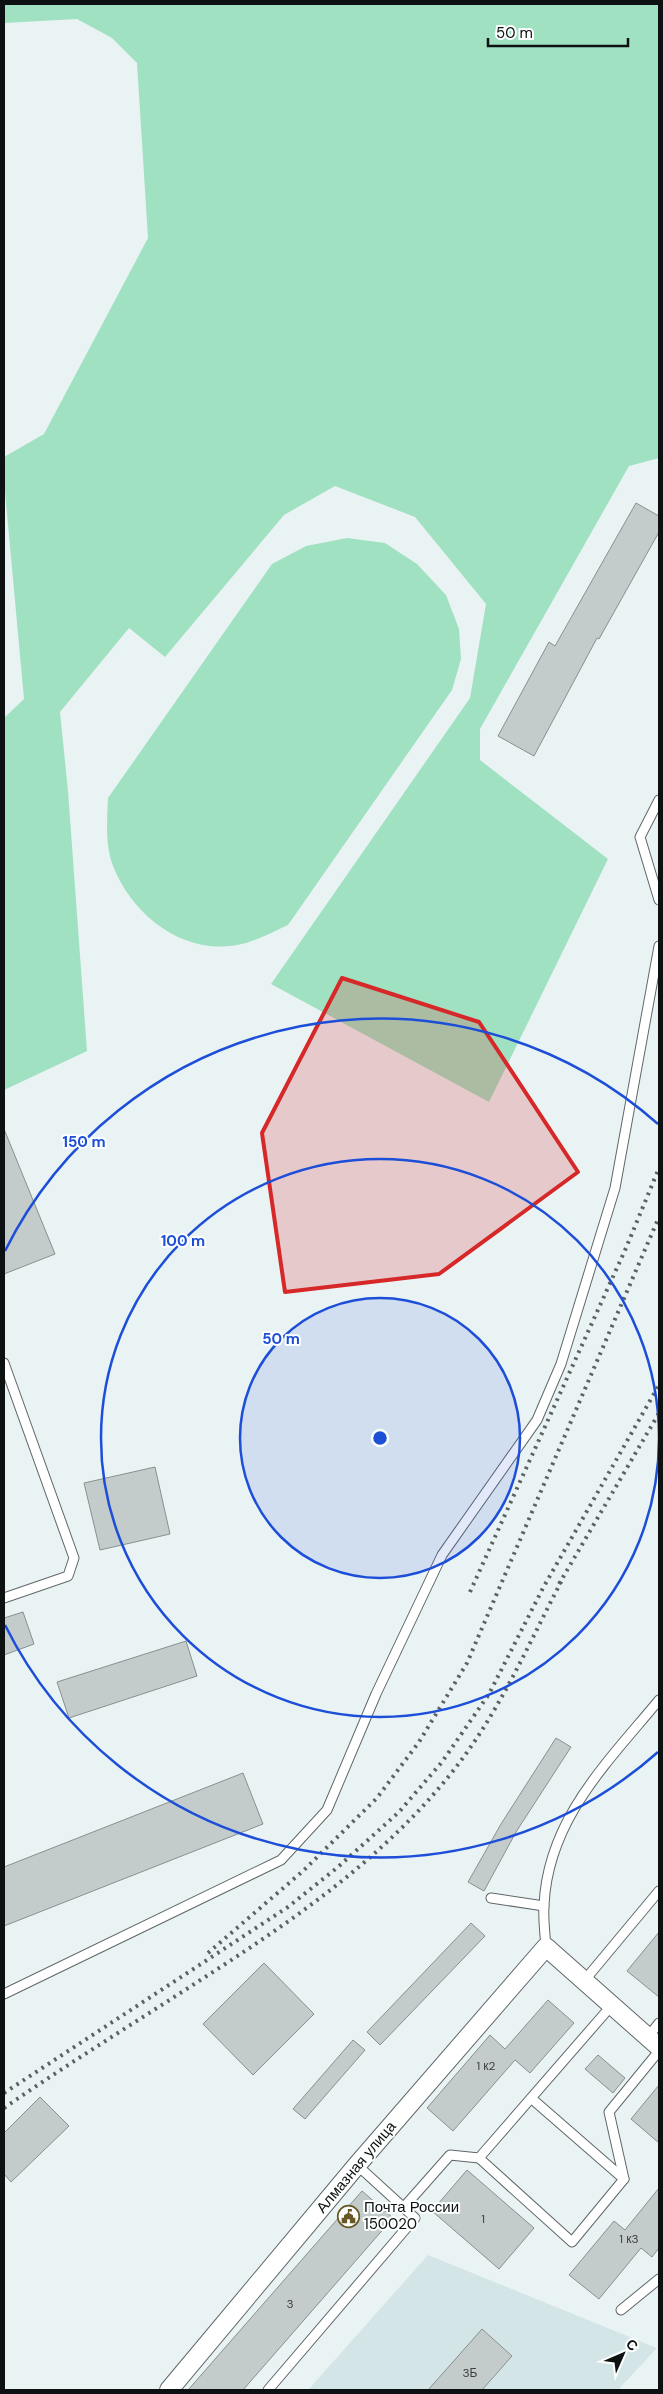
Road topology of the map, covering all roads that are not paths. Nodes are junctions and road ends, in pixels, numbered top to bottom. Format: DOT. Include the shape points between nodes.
graph roads {
  1 [pos="659,800"];
  2 [pos="659,900"];
  3 [pos="659,946"];
  4 [pos="4,1363"];
  5 [pos="4,1598"];
  6 [pos="659,1700"];
  7 [pos="659,1891"];
  8 [pos="491,1898"];
  9 [pos="544,1906"];
  10 [pos="546,1948"];
  11 [pos="584,1981"];
  12 [pos="4,1994"];
  13 [pos="612,2005"];
  14 [pos="659,2023"];
  15 [pos="654,2042"];
  16 [pos="659,2051"];
  17 [pos="531,2098"];
  18 [pos="479,2158"];
  19 [pos="357,2165"];
  20 [pos="624,2179"];
  21 [pos="404,2207"];
  22 [pos="659,2279"];
  23 [pos="621,2310"];
  24 [pos="274,2386"];
  25 [pos="169,2390"];
  26 [pos="268,2390"];
  1 -- 2 [label="lane" via="640,837"];
  3 -- 12 [label="lane" via="615,1188 561,1364 537,1420 442,1556 376,1694 327,1810 281,1860"];
  4 -- 5 [label="lane" via="74,1558 68,1576"];
  6 -- 9 [label="lane" via="591,1784 566,1822 552,1861"];
  7 -- 11 [label="lane"];
  8 -- 9 [label="lane"];
  9 -- 10 [label="lane"];
  10 -- 11 [label="street"];
  10 -- 19 [label="street, Алмазная улица"];
  11 -- 13 [label="street"];
  13 -- 15 [label="street"];
  13 -- 17 [label="lane"];
  14 -- 15 [label="lane"];
  16 -- 20 [label="lane" via="609,2112"];
  17 -- 18 [label="lane"];
  17 -- 20 [label="lane"];
  18 -- 20 [label="lane" via="572,2242"];
  18 -- 21 [label="lane" via="450,2155"];
  19 -- 21 [label="lane"];
  19 -- 25 [label="street, Алмазная улица"];
  21 -- 24 [label="lane" via="416,2218"];
  22 -- 23 [label="lane"];
  24 -- 26 [label="lane"];
}
